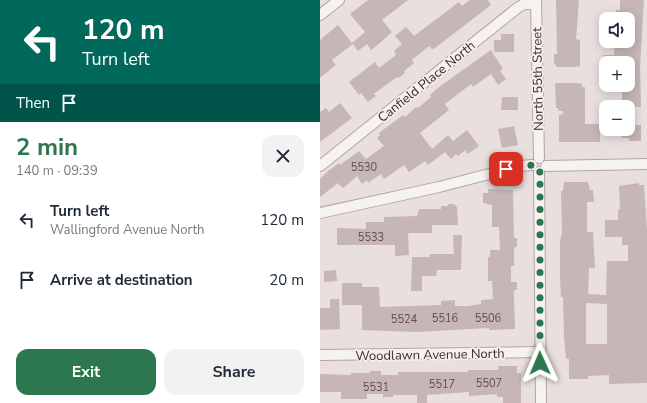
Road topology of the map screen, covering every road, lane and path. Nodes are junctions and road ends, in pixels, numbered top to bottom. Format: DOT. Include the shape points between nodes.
graph roads {
  1 [pos="339,0"];
  2 [pos="536,2"];
  3 [pos="320,15"];
  4 [pos="647,164"];
  5 [pos="539,165"];
  6 [pos="320,166"];
  7 [pos="320,213"];
  8 [pos="540,352"];
  9 [pos="320,355"];
  10 [pos="541,403"];
  1 -- 3 [label="street"];
  2 -- 5 [label="street, North 55th Street"];
  2 -- 6 [label="street, Canfield Place North" via="524,4 516,9"];
  4 -- 5 [label="street"];
  5 -- 7 [label="street" via="520,166"];
  5 -- 8 [label="street, North 55th Street"];
  8 -- 9 [label="street, Woodlawn Avenue North"];
  8 -- 10 [label="street, North 55th Street"];
}
